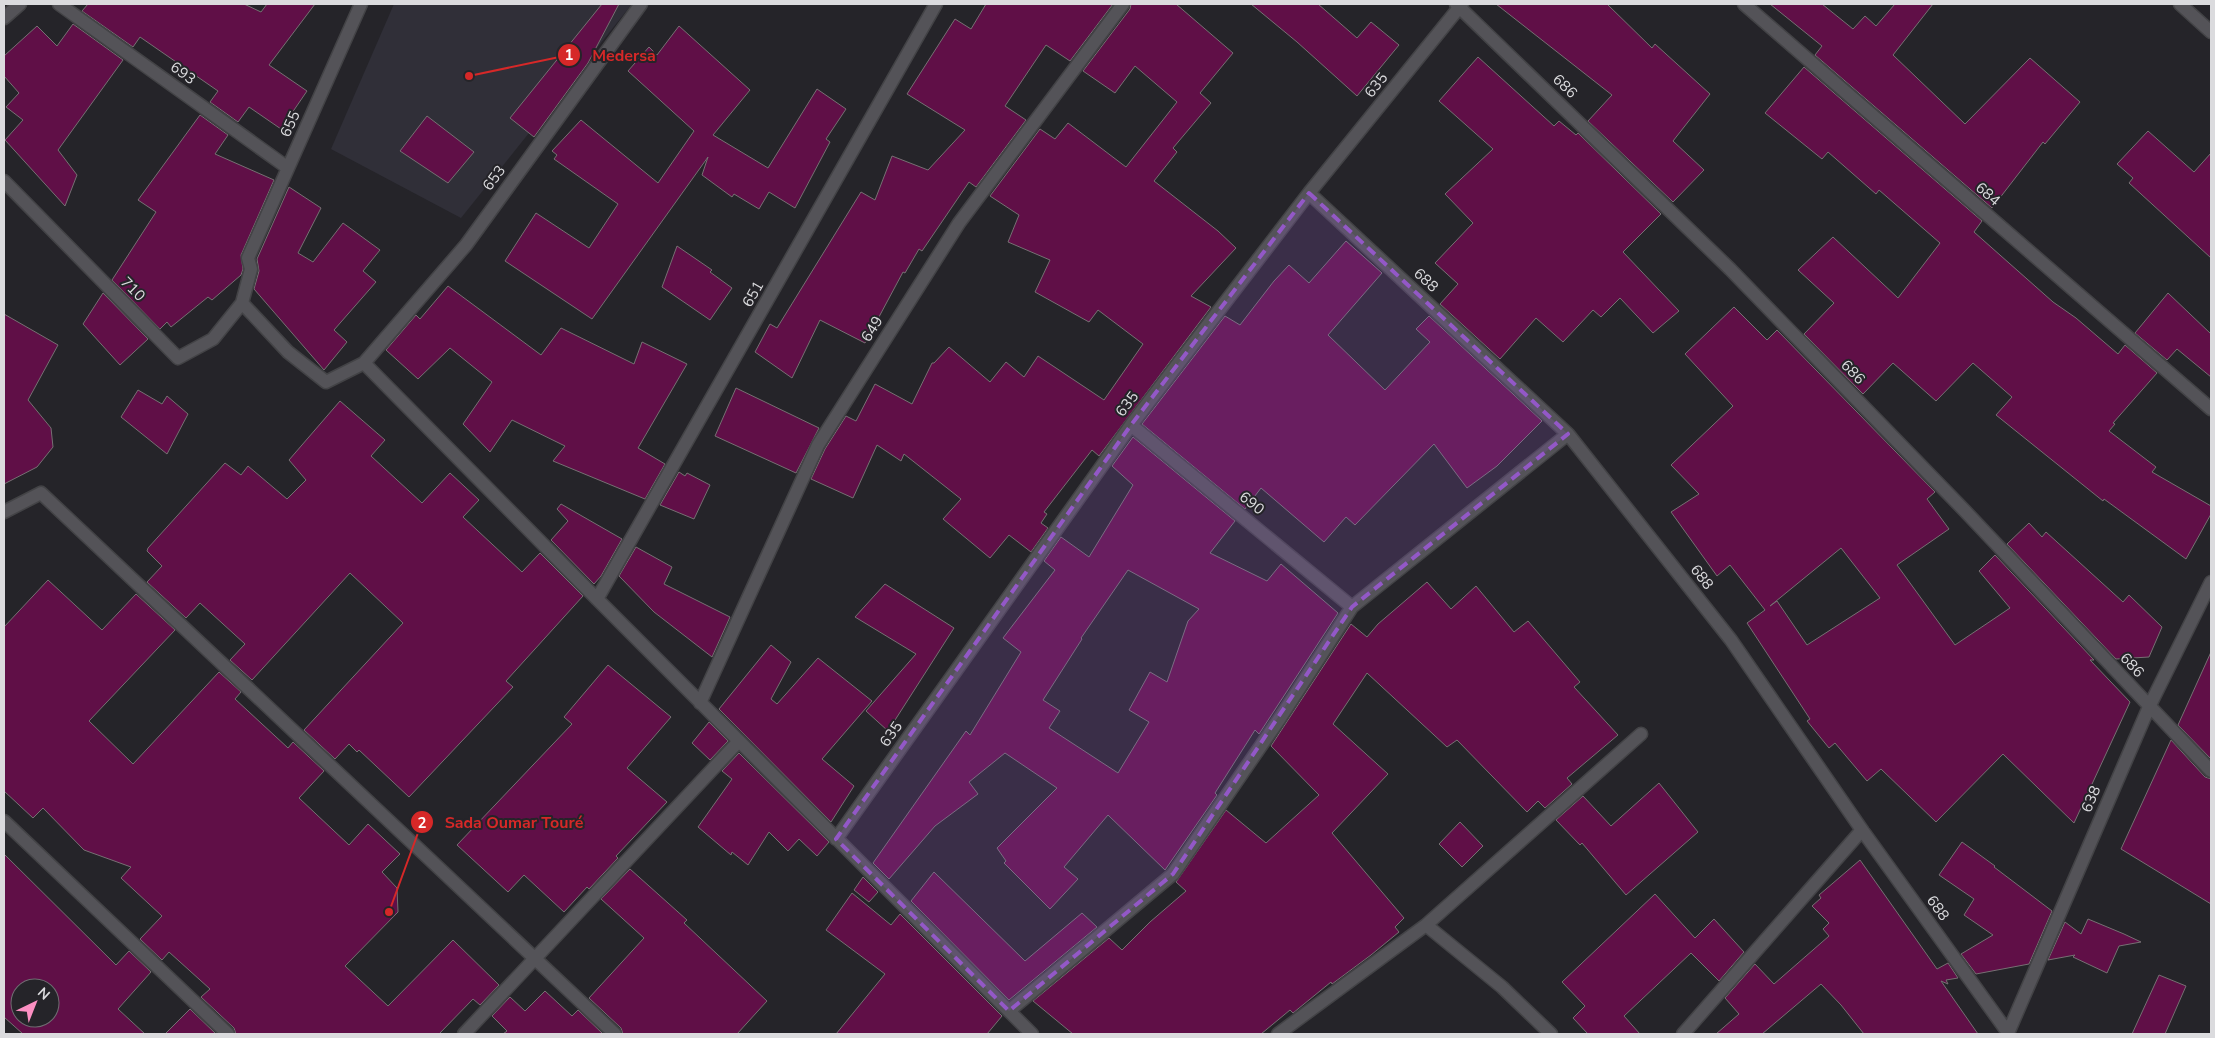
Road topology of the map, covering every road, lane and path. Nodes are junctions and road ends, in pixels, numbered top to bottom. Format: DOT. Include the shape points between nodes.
graph roads {
  1 [pos="20,4"];
  2 [pos="59,4"];
  3 [pos="361,4"];
  4 [pos="641,4"];
  5 [pos="936,4"];
  6 [pos="1123,4"];
  7 [pos="1744,4"];
  8 [pos="2180,4"];
  9 [pos="1459,5"];
  10 [pos="4,18"];
  11 [pos="2211,32"];
  12 [pos="288,168"];
  13 [pos="4,181"];
  14 [pos="1309,193"];
  15 [pos="242,303"];
  16 [pos="364,363"];
  17 [pos="2211,409"];
  18 [pos="1131,425"];
  19 [pos="1568,434"];
  20 [pos="4,512"];
  21 [pos="2211,582"];
  22 [pos="597,599"];
  23 [pos="1352,607"];
  24 [pos="700,703"];
  25 [pos="2149,707"];
  26 [pos="1640,734"];
  27 [pos="739,741"];
  28 [pos="2211,770"];
  29 [pos="4,821"];
  30 [pos="1862,830"];
  31 [pos="836,839"];
  32 [pos="1426,925"];
  33 [pos="536,959"];
  34 [pos="1009,1011"];
  35 [pos="228,1034"];
  36 [pos="464,1034"];
  37 [pos="615,1034"];
  38 [pos="1032,1034"];
  39 [pos="1278,1034"];
  40 [pos="1551,1034"];
  41 [pos="1683,1034"];
  42 [pos="2008,1034"];
  1 -- 10 [label="street"];
  2 -- 12 [label="street, 693"];
  3 -- 12 [label="street, 655"];
  4 -- 16 [label="street, 653" via="466,245"];
  5 -- 22 [label="street, 651"];
  6 -- 24 [label="street, 649" via="959,223 818,445"];
  7 -- 17 [label="street, 684"];
  8 -- 11 [label="street"];
  9 -- 14 [label="street, 635"];
  9 -- 25 [label="street, 686" via="1730,269 1965,511"];
  12 -- 15 [label="street, 655" via="248,258 250,269"];
  13 -- 15 [label="street, 710" via="178,358 213,339"];
  14 -- 18 [label="street, 635"];
  14 -- 19 [label="street, 688"];
  15 -- 16 [label="street" via="288,352 326,382"];
  16 -- 22 [label="street"];
  18 -- 23 [label="street, 690"];
  18 -- 31 [label="street, 635"];
  19 -- 23 [label="street"];
  19 -- 30 [label="street, 688" via="1731,640"];
  20 -- 33 [label="street" via="41,493"];
  21 -- 25 [label="street, 638"];
  22 -- 24 [label="street"];
  23 -- 34 [label="street" via="1173,874"];
  24 -- 27 [label="street"];
  25 -- 28 [label="street, 686"];
  25 -- 42 [label="street, 638"];
  26 -- 32 [label="street"];
  27 -- 31 [label="street"];
  27 -- 33 [label="street"];
  29 -- 35 [label="street"];
  30 -- 41 [label="street"];
  30 -- 42 [label="street, 688"];
  31 -- 34 [label="street"];
  32 -- 39 [label="street"];
  32 -- 40 [label="street" via="1502,987"];
  33 -- 36 [label="street"];
  33 -- 37 [label="street"];
  34 -- 38 [label="street"];
}
